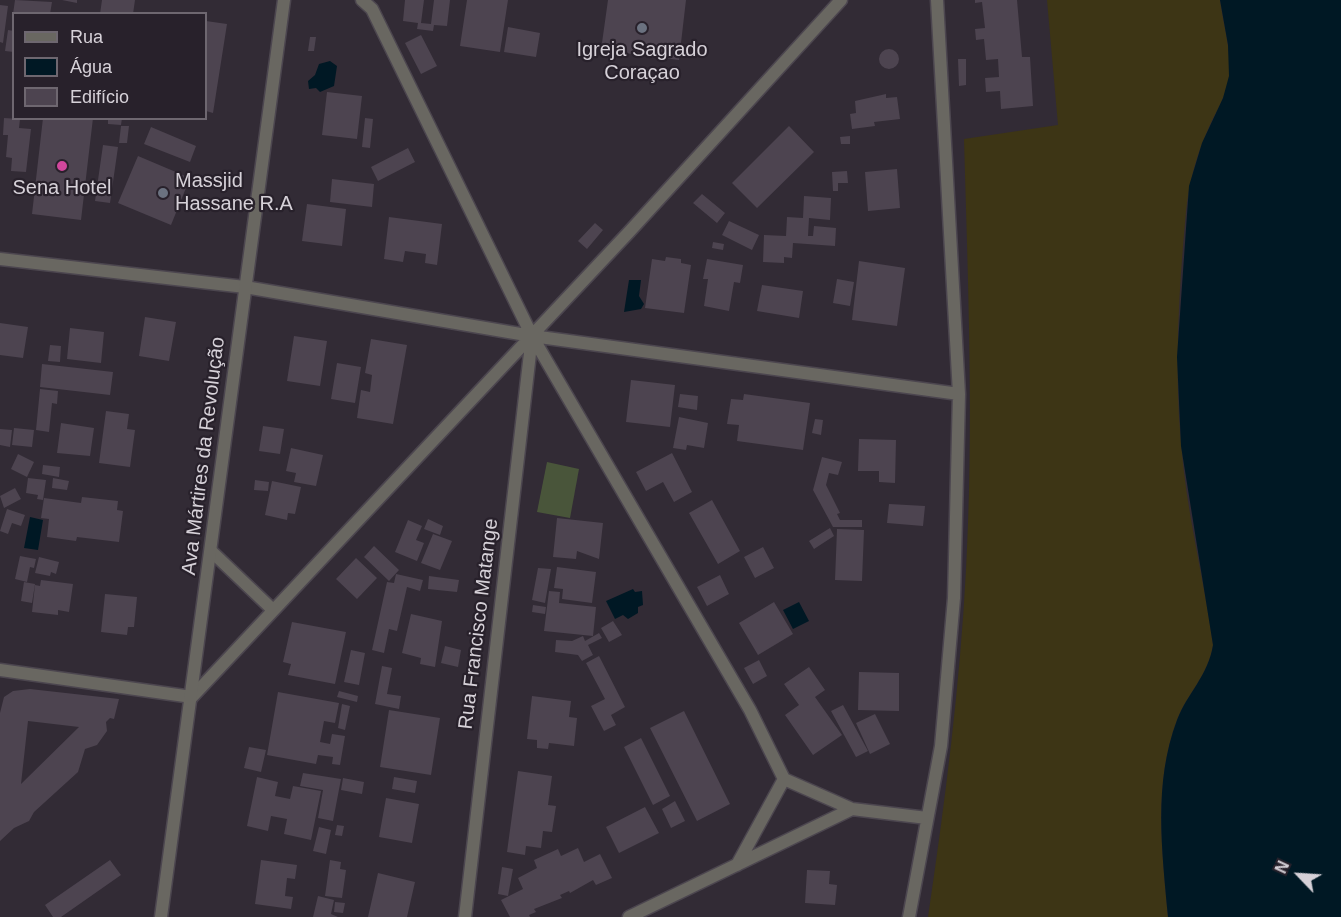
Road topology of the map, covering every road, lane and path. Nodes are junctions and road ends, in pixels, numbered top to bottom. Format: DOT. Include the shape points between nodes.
graph roads {
  1 [pos="284,0"];
  2 [pos="362,0"];
  3 [pos="841,0"];
  4 [pos="937,0"];
  5 [pos="0,259"];
  6 [pos="245,287"];
  7 [pos="532,336"];
  8 [pos="959,394"];
  9 [pos="211,551"];
  10 [pos="273,609"];
  11 [pos="0,670"];
  12 [pos="192,697"];
  13 [pos="784,779"];
  14 [pos="852,809"];
  15 [pos="927,818"];
  16 [pos="737,864"];
  17 [pos="161,917"];
  18 [pos="465,917"];
  19 [pos="629,917"];
  20 [pos="909,917"];
  1 -- 6 [label="street, Ava Mártires da Revolução"];
  2 -- 7 [label="street" via="372,9"];
  3 -- 7 [label="street"];
  4 -- 8 [label="street"];
  5 -- 6 [label="street"];
  6 -- 7 [label="street"];
  6 -- 9 [label="street, Ava Mártires da Revolução"];
  7 -- 8 [label="street"];
  7 -- 10 [label="street"];
  7 -- 13 [label="street" via="750,710"];
  7 -- 18 [label="street, Rua Francisco Matange"];
  8 -- 15 [label="street" via="954,598 941,746"];
  9 -- 10 [label="street"];
  9 -- 12 [label="street, Ava Mártires da Revolução"];
  10 -- 12 [label="street"];
  11 -- 12 [label="street"];
  12 -- 17 [label="street, Ava Mártires da Revolução"];
  13 -- 14 [label="street"];
  13 -- 16 [label="street"];
  14 -- 15 [label="street"];
  14 -- 16 [label="street"];
  15 -- 20 [label="street"];
  16 -- 19 [label="street"];
}
